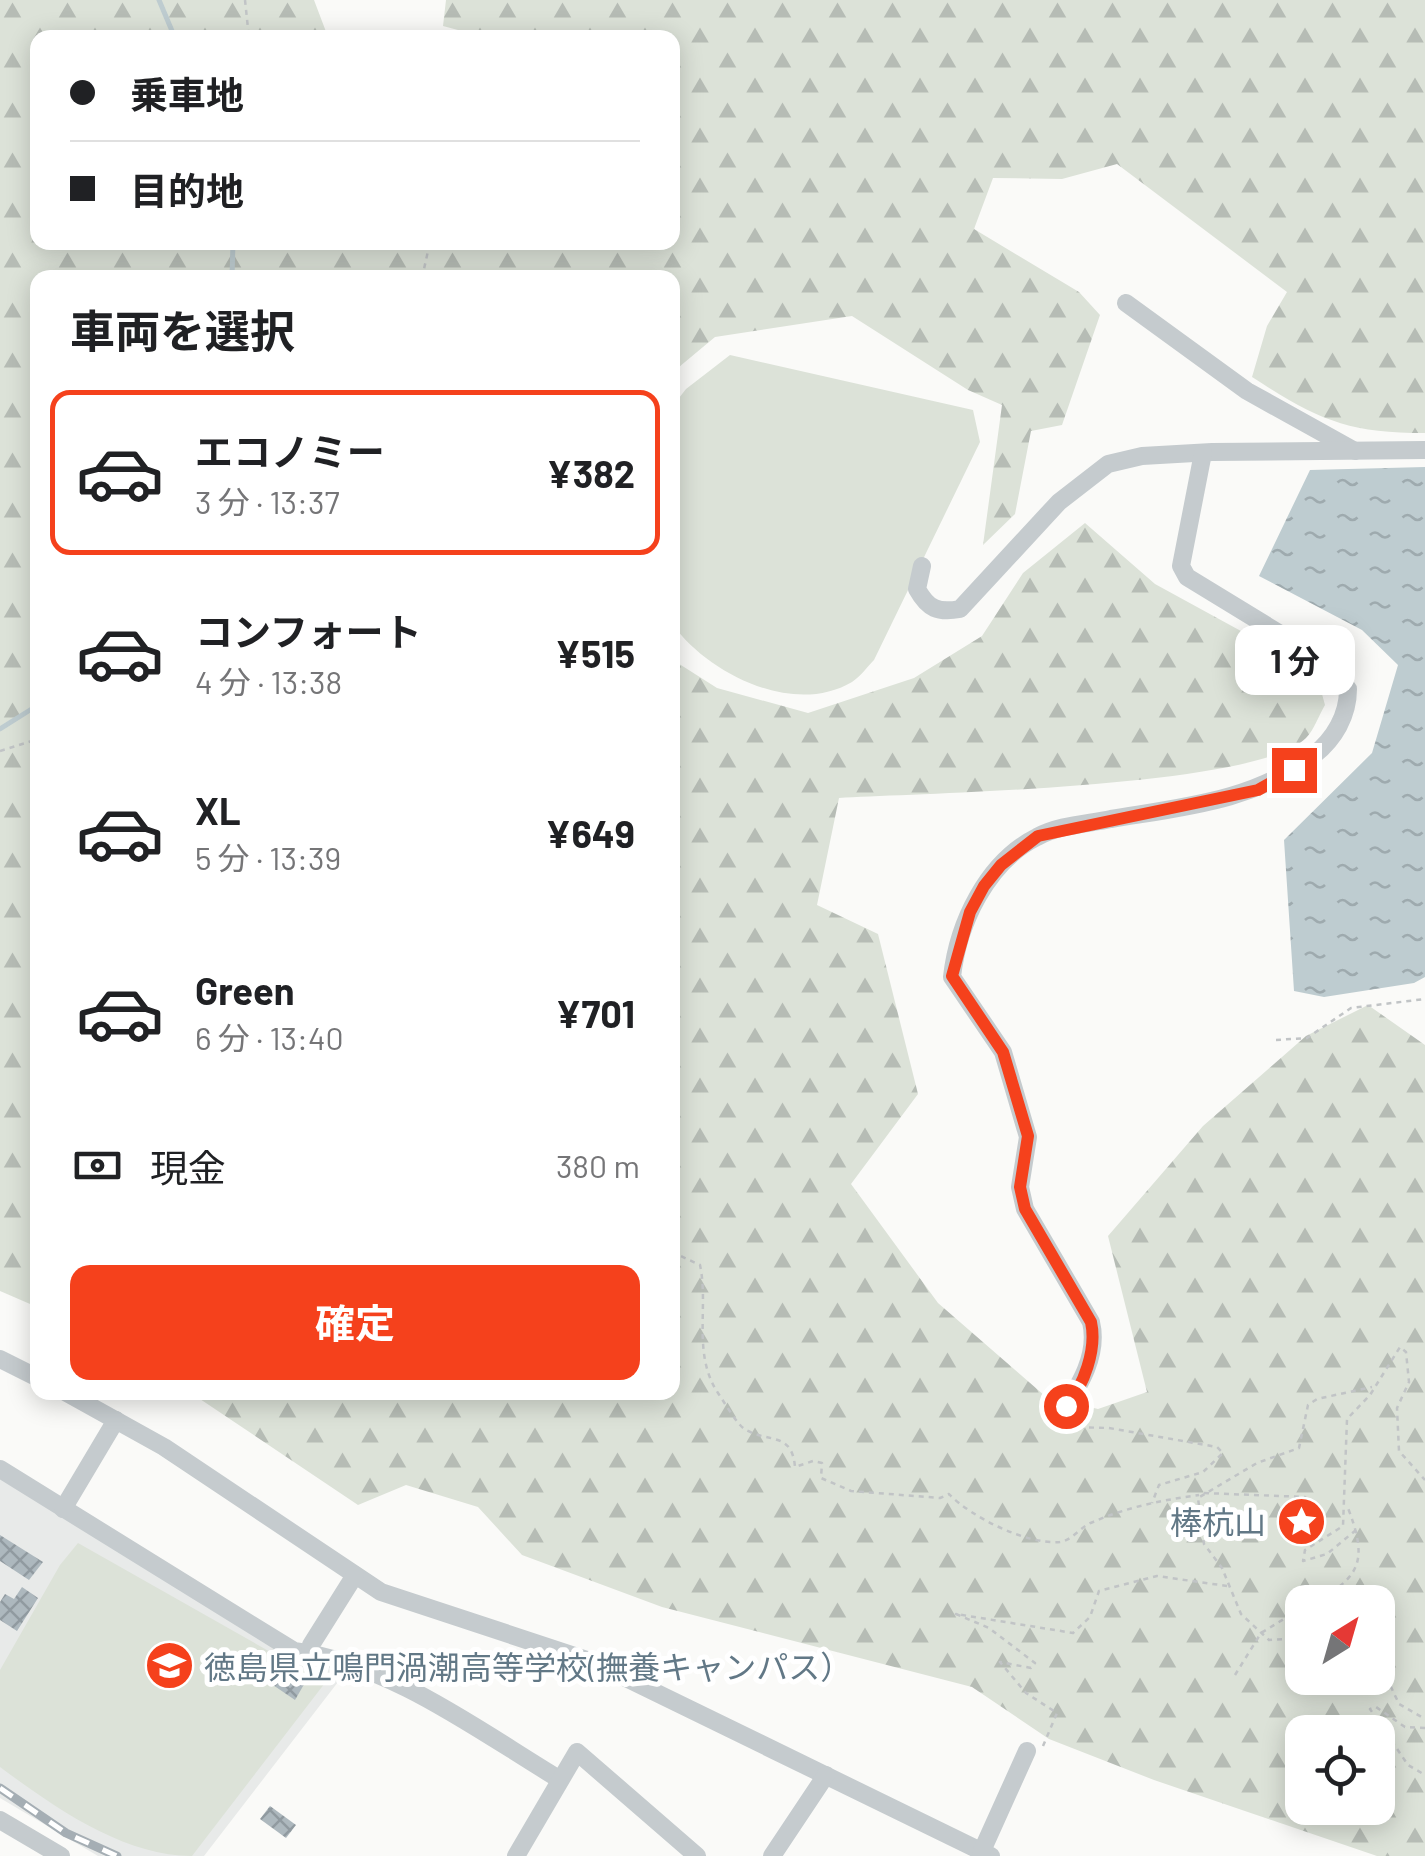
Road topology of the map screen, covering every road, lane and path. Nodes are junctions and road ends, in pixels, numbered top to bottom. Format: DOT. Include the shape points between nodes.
graph roads {
  1 [pos="244,0"];
  2 [pos="248,30"];
  3 [pos="1126,303"];
  4 [pos="1425,450"];
  5 [pos="1356,451"];
  6 [pos="1202,452"];
  7 [pos="922,566"];
  8 [pos="30,742"];
  9 [pos="0,751"];
  10 [pos="1425,999"];
  11 [pos="1276,1040"];
  12 [pos="680,1256"];
  13 [pos="0,1359"];
  14 [pos="30,1374"];
  15 [pos="1376,1385"];
  16 [pos="80,1400"];
  17 [pos="1062,1413"];
  18 [pos="116,1420"];
  19 [pos="0,1469"];
  20 [pos="1425,1480"];
  21 [pos="1201,1494"];
  22 [pos="1152,1503"];
  23 [pos="1346,1503"];
  24 [pos="62,1509"];
  25 [pos="1356,1530"];
  26 [pos="1312,1546"];
  27 [pos="355,1575"];
  28 [pos="1338,1585"];
  29 [pos="1227,1586"];
  30 [pos="1285,1618"];
  31 [pos="1261,1633"];
  32 [pos="1285,1641"];
  33 [pos="310,1653"];
  34 [pos="1235,1675"];
  35 [pos="1395,1695"];
  36 [pos="1425,1719"];
  37 [pos="1425,1728"];
  38 [pos="1035,1749"];
  39 [pos="826,1775"];
  40 [pos="1425,1775"];
  41 [pos="558,1779"];
  42 [pos="0,1820"];
  43 [pos="986,1855"];
  44 [pos="61,1856"];
  45 [pos="516,1856"];
  46 [pos="697,1856"];
  47 [pos="772,1856"];
  1 -- 2 [label="path"];
  3 -- 5 [label="street" via="1247,391"];
  4 -- 5 [label="street"];
  5 -- 6 [label="street"];
  6 -- 7 [label="street" via="1125,460 1082,480 960,609 942,612 926,604 917,589"];
  6 -- 17 [label="street" via="1181,566 1186,577 1318,656 1348,690 1348,704 1325,746 1258,790 1038,836 1001,865 970,912 952,976 1003,1052 1028,1136 1020,1187 1025,1209 1094,1336 1078,1394"];
  8 -- 9 [label="path"];
  10 -- 11 [label="path" via="1351,1008 1307,1038"];
  12 -- 22 [label="path" via="700,1265 707,1372 718,1393 744,1430 791,1448 795,1467 822,1462 821,1478 851,1492 949,1494 1009,1534 1046,1542 1066,1542 1088,1523"];
  13 -- 14 [label="street"];
  15 -- 20 [label="path" via="1403,1346 1409,1382 1397,1408 1398,1451"];
  15 -- 21 [label="path" via="1317,1399 1304,1410 1299,1448 1256,1462"];
  15 -- 23 [label="path" via="1347,1419"];
  16 -- 18 [label="street"];
  17 -- 22 [label="path" via="1072,1428 1126,1430 1217,1447 1222,1454 1203,1472 1159,1485"];
  18 -- 24 [label="street"];
  18 -- 27 [label="street"];
  19 -- 24 [label="street"];
  21 -- 22 [label="path"];
  21 -- 26 [label="path" via="1306,1498"];
  21 -- 29 [label="path" via="1204,1544"];
  23 -- 25 [label="path"];
  23 -- 26 [label="path" via="1343,1526"];
  24 -- 33 [label="street" via="294,1651"];
  25 -- 26 [label="path" via="1327,1554 1302,1561"];
  25 -- 28 [label="path" via="1362,1554 1356,1572"];
  27 -- 33 [label="street"];
  27 -- 39 [label="street" via="381,1592 593,1662"];
  29 -- 31 [label="path" via="1241,1614"];
  29 -- 38 [label="path" via="1157,1576 1099,1591 1090,1617 1073,1633 956,1614 989,1628 1034,1663 1030,1668 1000,1662 1026,1693 1058,1713"];
  30 -- 31 [label="path"];
  31 -- 32 [label="path"];
  31 -- 34 [label="path"];
  33 -- 41 [label="street" via="364,1668 428,1700"];
  35 -- 36 [label="path"];
  37 -- 40 [label="path" via="1405,1727 1370,1709 1408,1765"];
  38 -- 43 [label="street"];
  39 -- 43 [label="street"];
  39 -- 47 [label="street"];
  41 -- 45 [label="street"];
  41 -- 46 [label="street" via="576,1752"];
  42 -- 44 [label="street"];
}
